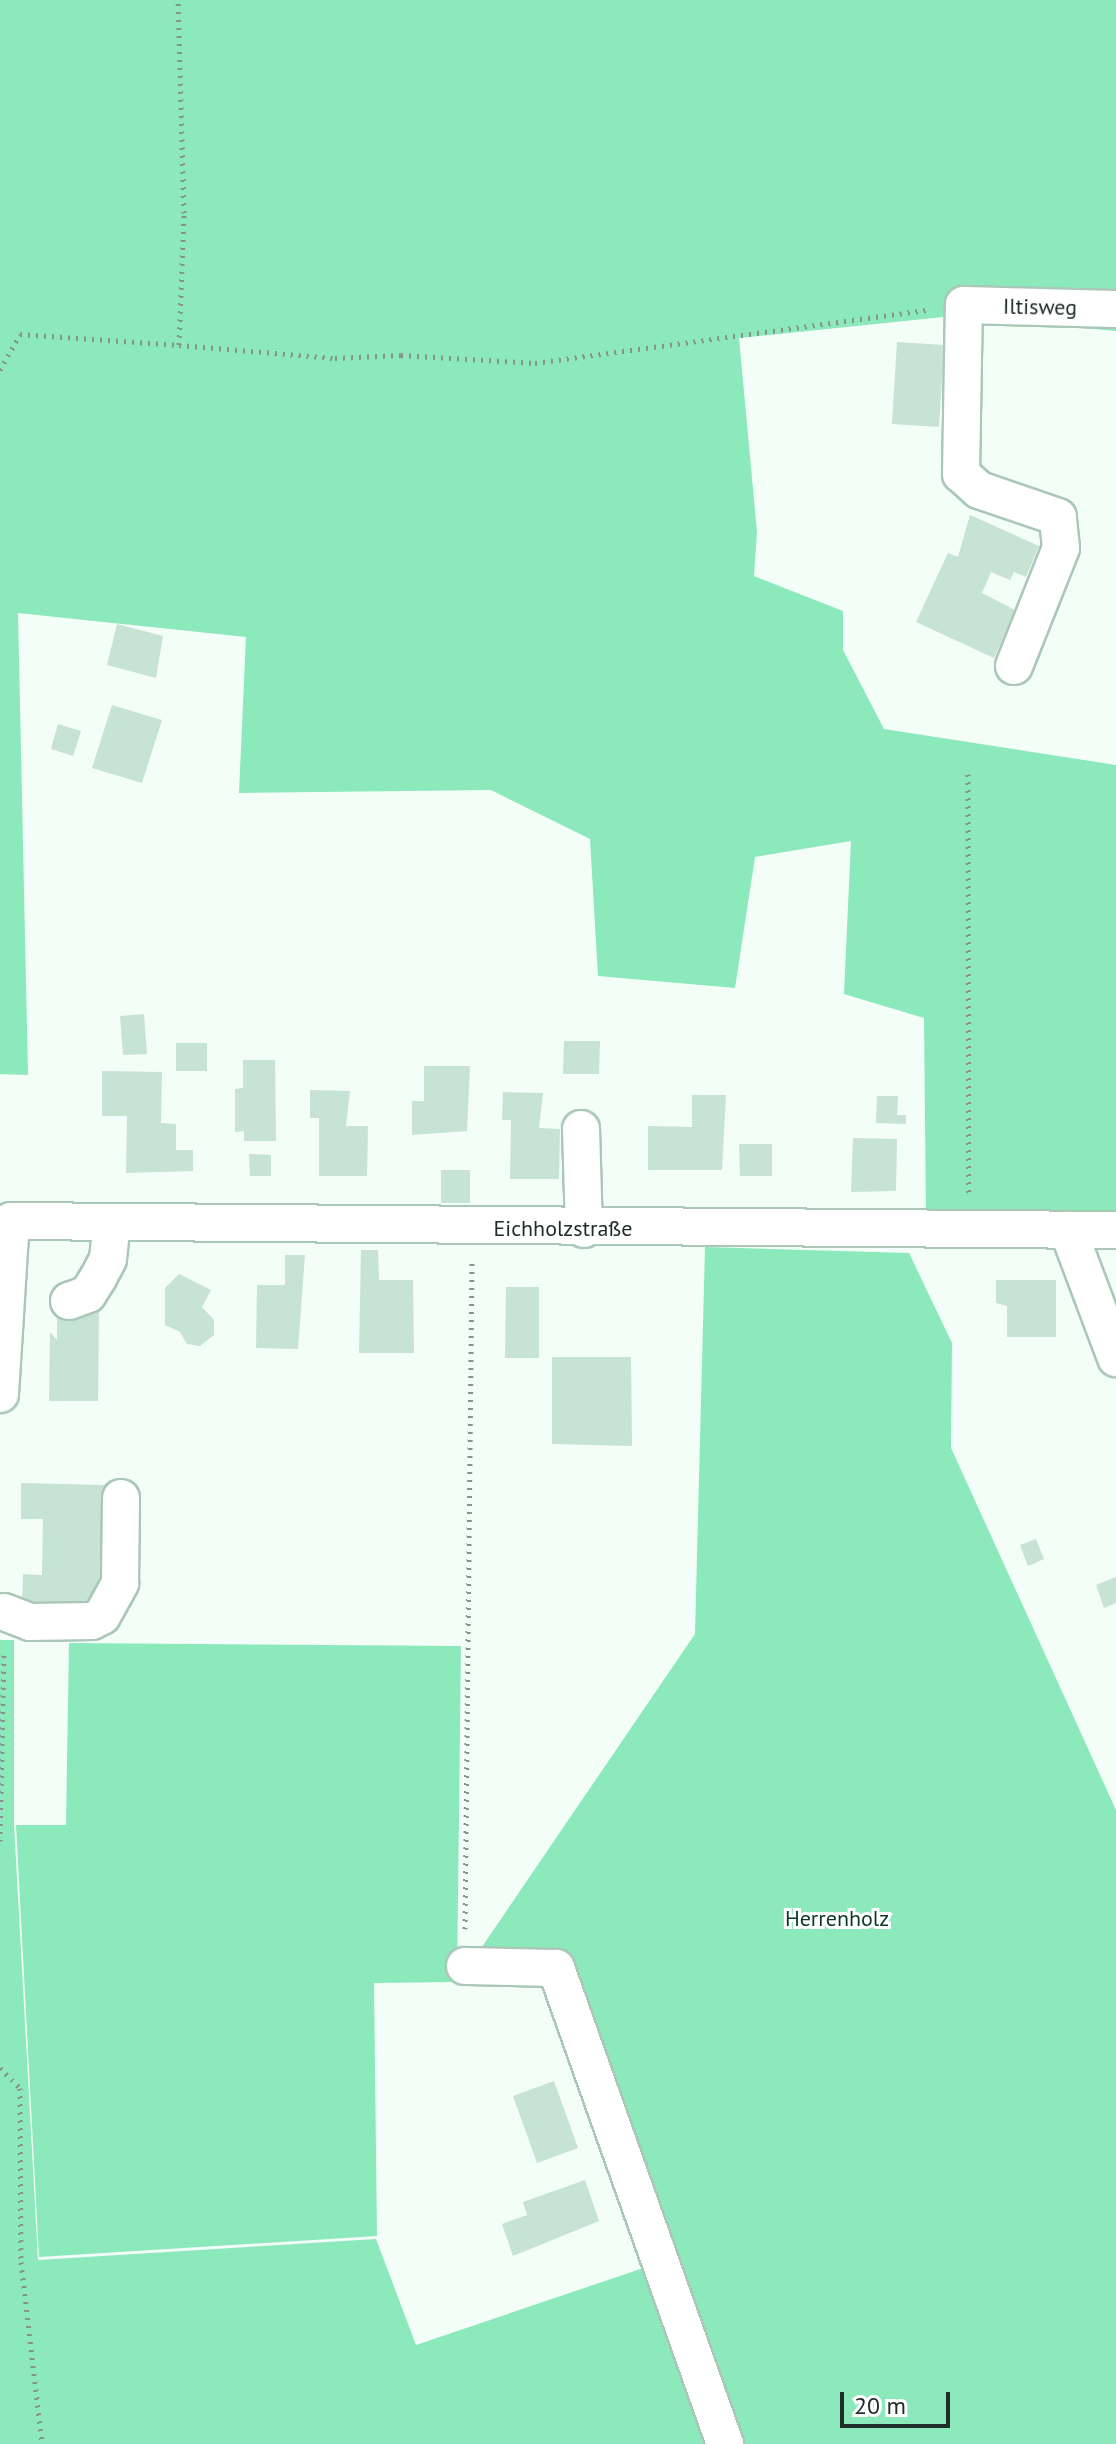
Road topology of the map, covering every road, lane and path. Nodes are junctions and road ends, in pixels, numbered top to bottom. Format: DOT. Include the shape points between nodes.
graph roads {
  1 [pos="178,0"];
  2 [pos="964,305"];
  3 [pos="1116,309"];
  4 [pos="179,345"];
  5 [pos="0,370"];
  6 [pos="1014,666"];
  7 [pos="968,774"];
  8 [pos="581,1129"];
  9 [pos="5,1216"];
  10 [pos="112,1222"];
  11 [pos="474,1228"];
  12 [pos="584,1229"];
  13 [pos="1068,1230"];
  14 [pos="1116,1230"];
  15 [pos="969,1232"];
  16 [pos="69,1301"];
  17 [pos="1116,1358"];
  18 [pos="0,1394"];
  19 [pos="121,1498"];
  20 [pos="3,1613"];
  21 [pos="0,1841"];
  22 [pos="465,1966"];
  23 [pos="0,2068"];
  24 [pos="42,2444"];
  25 [pos="725,2444"];
  1 -- 4 [label="path" via="184,213"];
  2 -- 3 [label="street, Iltisweg"];
  2 -- 4 [label="path" via="535,363 401,355 335,358"];
  2 -- 6 [label="street" via="961,474 979,490 1058,517 1061,548"];
  4 -- 5 [label="path" via="20,334"];
  7 -- 15 [label="path"];
  8 -- 12 [label="street"];
  9 -- 10 [label="street, Eichholzstraße"];
  9 -- 18 [label="street, Eichholzstraße"];
  10 -- 11 [label="street, Eichholzstraße"];
  10 -- 16 [label="street" via="112,1240 98,1278 88,1294"];
  11 -- 12 [label="street, Eichholzstraße"];
  11 -- 22 [label="path"];
  12 -- 15 [label="street, Eichholzstraße"];
  13 -- 14 [label="street, Eichholzstraße"];
  13 -- 15 [label="street, Eichholzstraße"];
  13 -- 17 [label="street"];
  19 -- 20 [label="street" via="120,1583 102,1616 92,1621 30,1622"];
  20 -- 21 [label="path"];
  22 -- 25 [label="street" via="556,1968"];
  23 -- 24 [label="path" via="20,2088 21,2262"];
}
